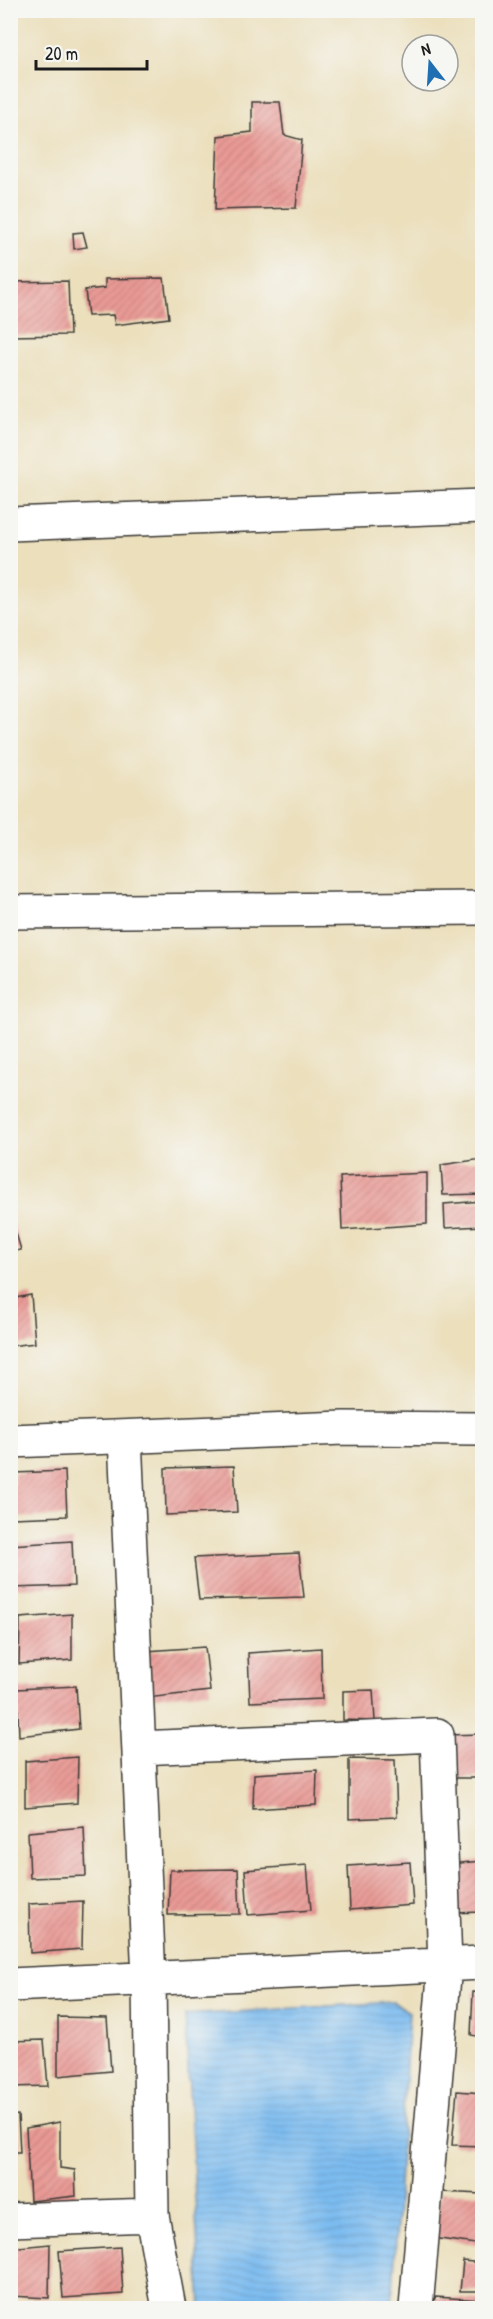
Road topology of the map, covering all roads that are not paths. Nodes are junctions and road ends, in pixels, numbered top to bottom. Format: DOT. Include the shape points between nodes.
graph roads {
  1 [pos="483,506"];
  2 [pos="10,524"];
  3 [pos="483,908"];
  4 [pos="10,912"];
  5 [pos="483,1429"];
  6 [pos="125,1437"];
  7 [pos="10,1441"];
  8 [pos="139,1748"];
  9 [pos="483,1964"];
  10 [pos="445,1965"];
  11 [pos="149,1979"];
  12 [pos="10,1985"];
  13 [pos="152,2215"];
  14 [pos="10,2220"];
  15 [pos="169,2308"];
  16 [pos="416,2308"];
  1 -- 2 [label="street"];
  3 -- 4 [label="street"];
  5 -- 6 [label="street" via="344,1428"];
  6 -- 7 [label="street"];
  6 -- 8 [label="street"];
  8 -- 10 [label="street" via="437,1735"];
  8 -- 11 [label="street"];
  9 -- 10 [label="street"];
  10 -- 11 [label="street"];
  10 -- 16 [label="street"];
  11 -- 12 [label="street"];
  11 -- 13 [label="street"];
  13 -- 14 [label="street"];
  13 -- 15 [label="street"];
}
